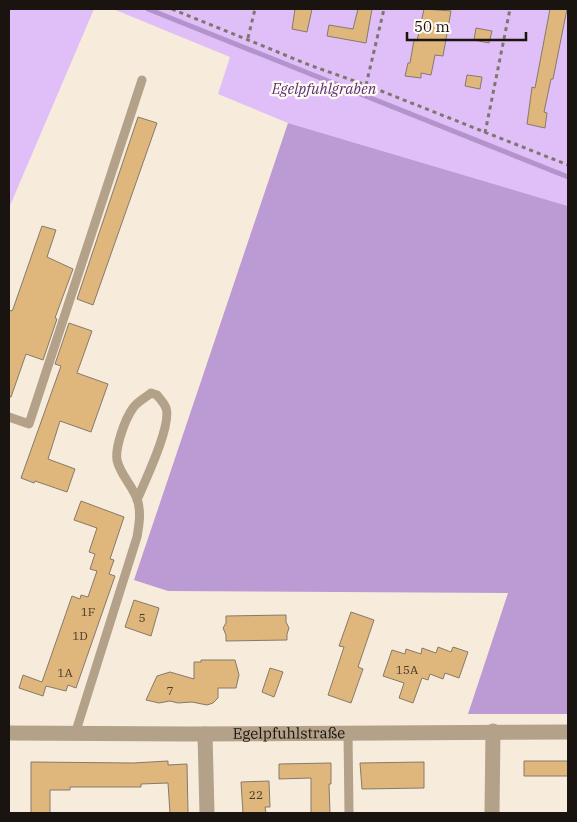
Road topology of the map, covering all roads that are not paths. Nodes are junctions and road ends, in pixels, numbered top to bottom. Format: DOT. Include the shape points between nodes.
graph roads {
  1 [pos="142,80"];
  2 [pos="9,417"];
  3 [pos="137,500"];
  4 [pos="493,731"];
  5 [pos="348,732"];
  6 [pos="568,732"];
  7 [pos="9,733"];
  8 [pos="75,734"];
  9 [pos="205,734"];
  10 [pos="207,813"];
  11 [pos="349,813"];
  12 [pos="492,813"];
  1 -- 2 [label="lane" via="29,424"];
  3 -- 3 [label="lane" via="117,459 118,444 133,408 151,393 163,402 166,420"];
  3 -- 8 [label="lane" via="140,513 138,537"];
  4 -- 5 [label="street, Egelpfuhlstraße"];
  4 -- 6 [label="street, Egelpfuhlstraße"];
  4 -- 12 [label="street"];
  5 -- 9 [label="street, Egelpfuhlstraße"];
  5 -- 11 [label="lane"];
  7 -- 8 [label="street, Egelpfuhlstraße"];
  8 -- 9 [label="street, Egelpfuhlstraße"];
  9 -- 10 [label="street"];
}
